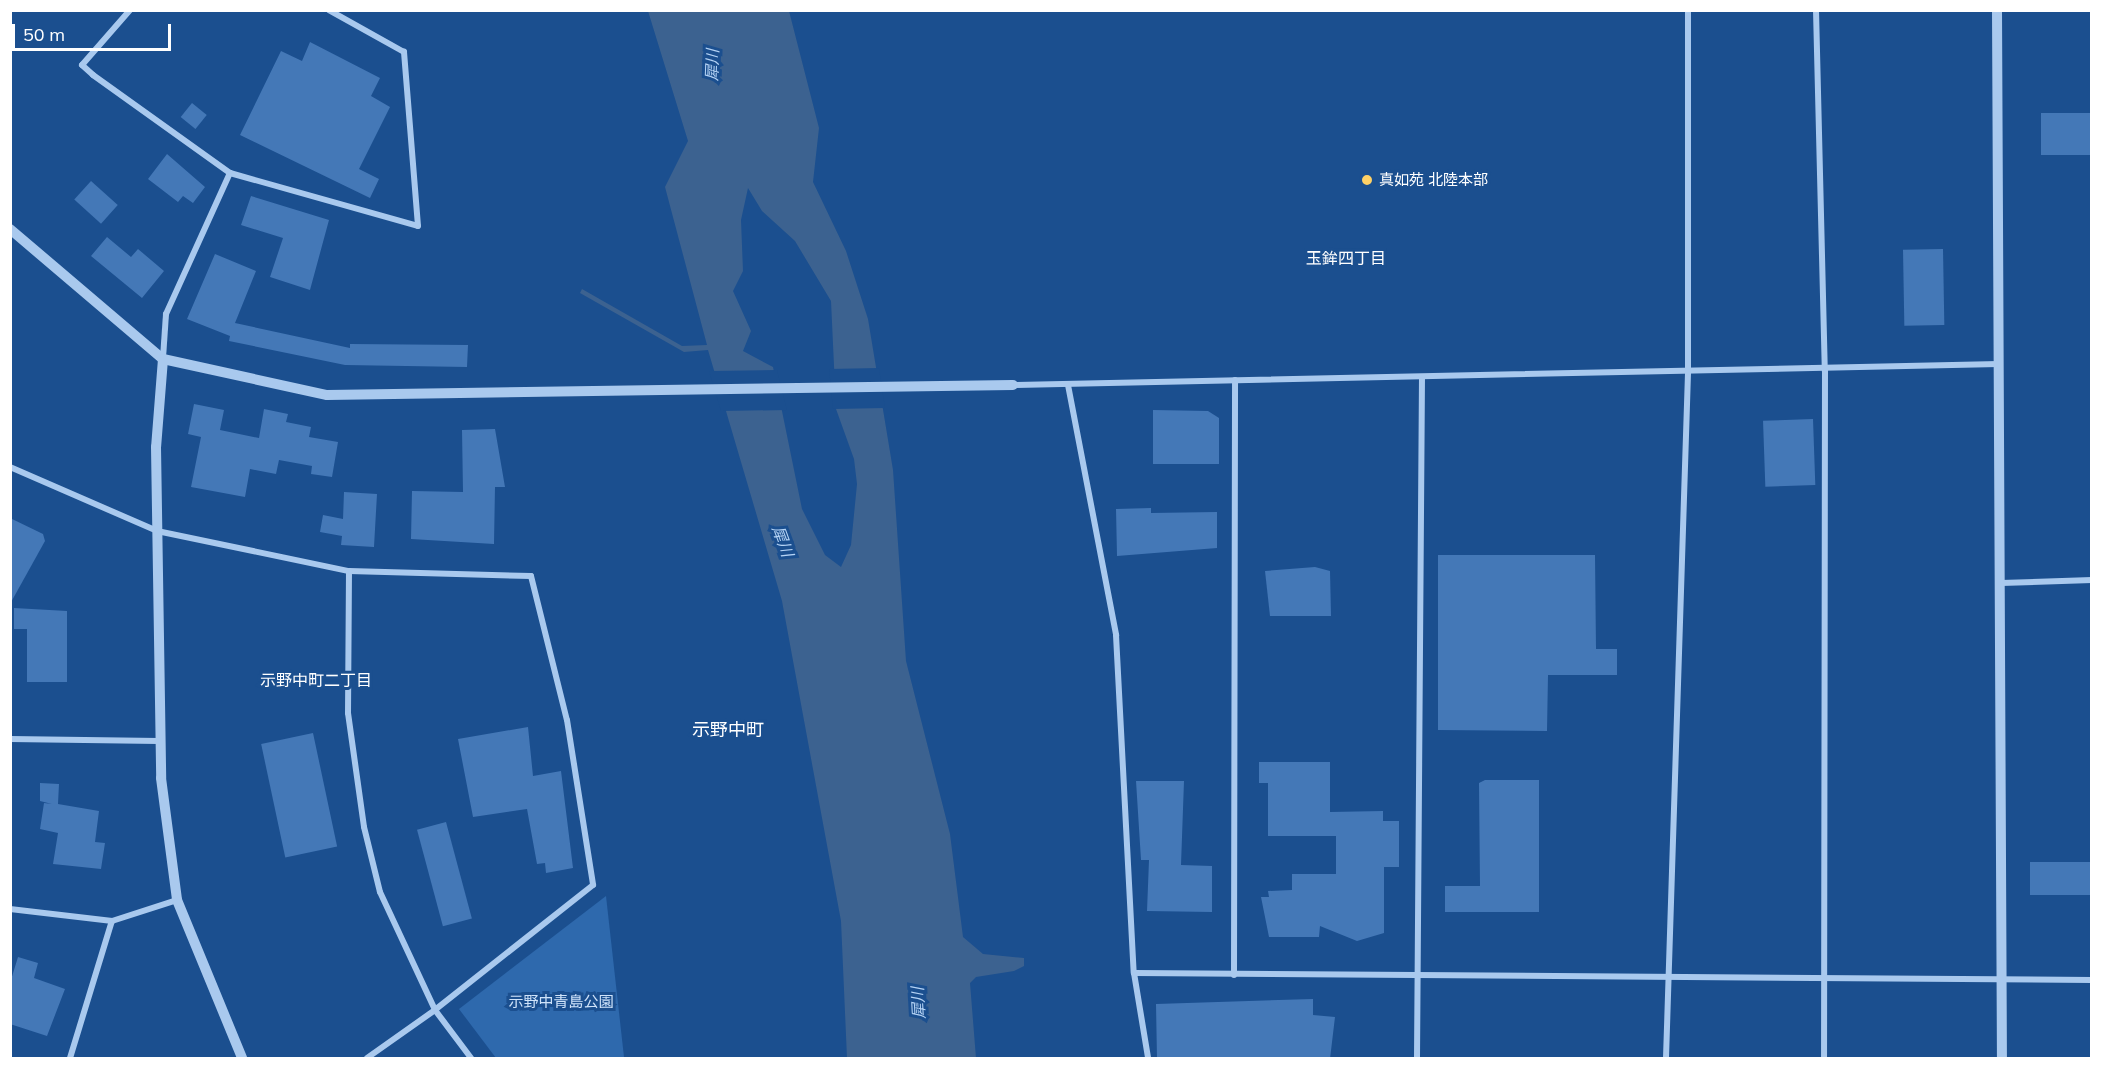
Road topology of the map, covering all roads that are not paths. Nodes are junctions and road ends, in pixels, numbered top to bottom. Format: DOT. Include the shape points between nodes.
graph roads {
  1 [pos="130,10"];
  2 [pos="329,10"];
  3 [pos="1688,10"];
  4 [pos="1816,10"];
  5 [pos="1997,10"];
  6 [pos="230,173"];
  7 [pos="10,229"];
  8 [pos="163,359"];
  9 [pos="2000,364"];
  10 [pos="1825,371"];
  11 [pos="1688,372"];
  12 [pos="1422,378"];
  13 [pos="1235,380"];
  14 [pos="1013,385"];
  15 [pos="1068,385"];
  16 [pos="10,467"];
  17 [pos="157,531"];
  18 [pos="349,570"];
  19 [pos="2091,580"];
  20 [pos="2001,583"];
  21 [pos="10,739"];
  22 [pos="159,741"];
  23 [pos="177,900"];
  24 [pos="10,909"];
  25 [pos="112,921"];
  26 [pos="1134,973"];
  27 [pos="1234,975"];
  28 [pos="1823,975"];
  29 [pos="1665,976"];
  30 [pos="2003,978"];
  31 [pos="1416,979"];
  32 [pos="2091,980"];
  33 [pos="435,1010"];
  34 [pos="70,1059"];
  35 [pos="242,1059"];
  36 [pos="367,1059"];
  37 [pos="471,1059"];
  38 [pos="1148,1059"];
  39 [pos="1417,1059"];
  40 [pos="1666,1059"];
  41 [pos="1824,1059"];
  42 [pos="2002,1059"];
  1 -- 6 [label="street" via="82,66"];
  2 -- 6 [label="street" via="404,52 418,226"];
  3 -- 11 [label="street"];
  4 -- 10 [label="street"];
  5 -- 9 [label="street"];
  6 -- 8 [label="street" via="166,314"];
  7 -- 8 [label="street"];
  8 -- 14 [label="street" via="327,394"];
  8 -- 17 [label="street"];
  9 -- 10 [label="street"];
  9 -- 20 [label="street"];
  10 -- 11 [label="street"];
  10 -- 28 [label="street"];
  11 -- 12 [label="street"];
  11 -- 29 [label="street"];
  12 -- 13 [label="street"];
  12 -- 31 [label="street"];
  13 -- 15 [label="street"];
  13 -- 27 [label="street"];
  14 -- 15 [label="street"];
  15 -- 26 [label="street" via="1116,635"];
  16 -- 17 [label="street"];
  17 -- 18 [label="street"];
  17 -- 22 [label="street"];
  18 -- 33 [label="street" via="348,713 364,827 380,892"];
  18 -- 33 [label="street" via="531,576 567,720 592,885"];
  19 -- 20 [label="street"];
  20 -- 30 [label="street"];
  21 -- 22 [label="street"];
  22 -- 23 [label="street"];
  23 -- 25 [label="street"];
  23 -- 35 [label="street"];
  24 -- 25 [label="street"];
  25 -- 34 [label="street"];
  26 -- 27 [label="street"];
  26 -- 38 [label="street"];
  27 -- 31 [label="street"];
  28 -- 29 [label="street"];
  28 -- 30 [label="street"];
  28 -- 41 [label="street"];
  29 -- 31 [label="street"];
  29 -- 40 [label="street"];
  30 -- 32 [label="street"];
  30 -- 42 [label="street"];
  31 -- 39 [label="street"];
  33 -- 36 [label="street"];
  33 -- 37 [label="street"];
}
